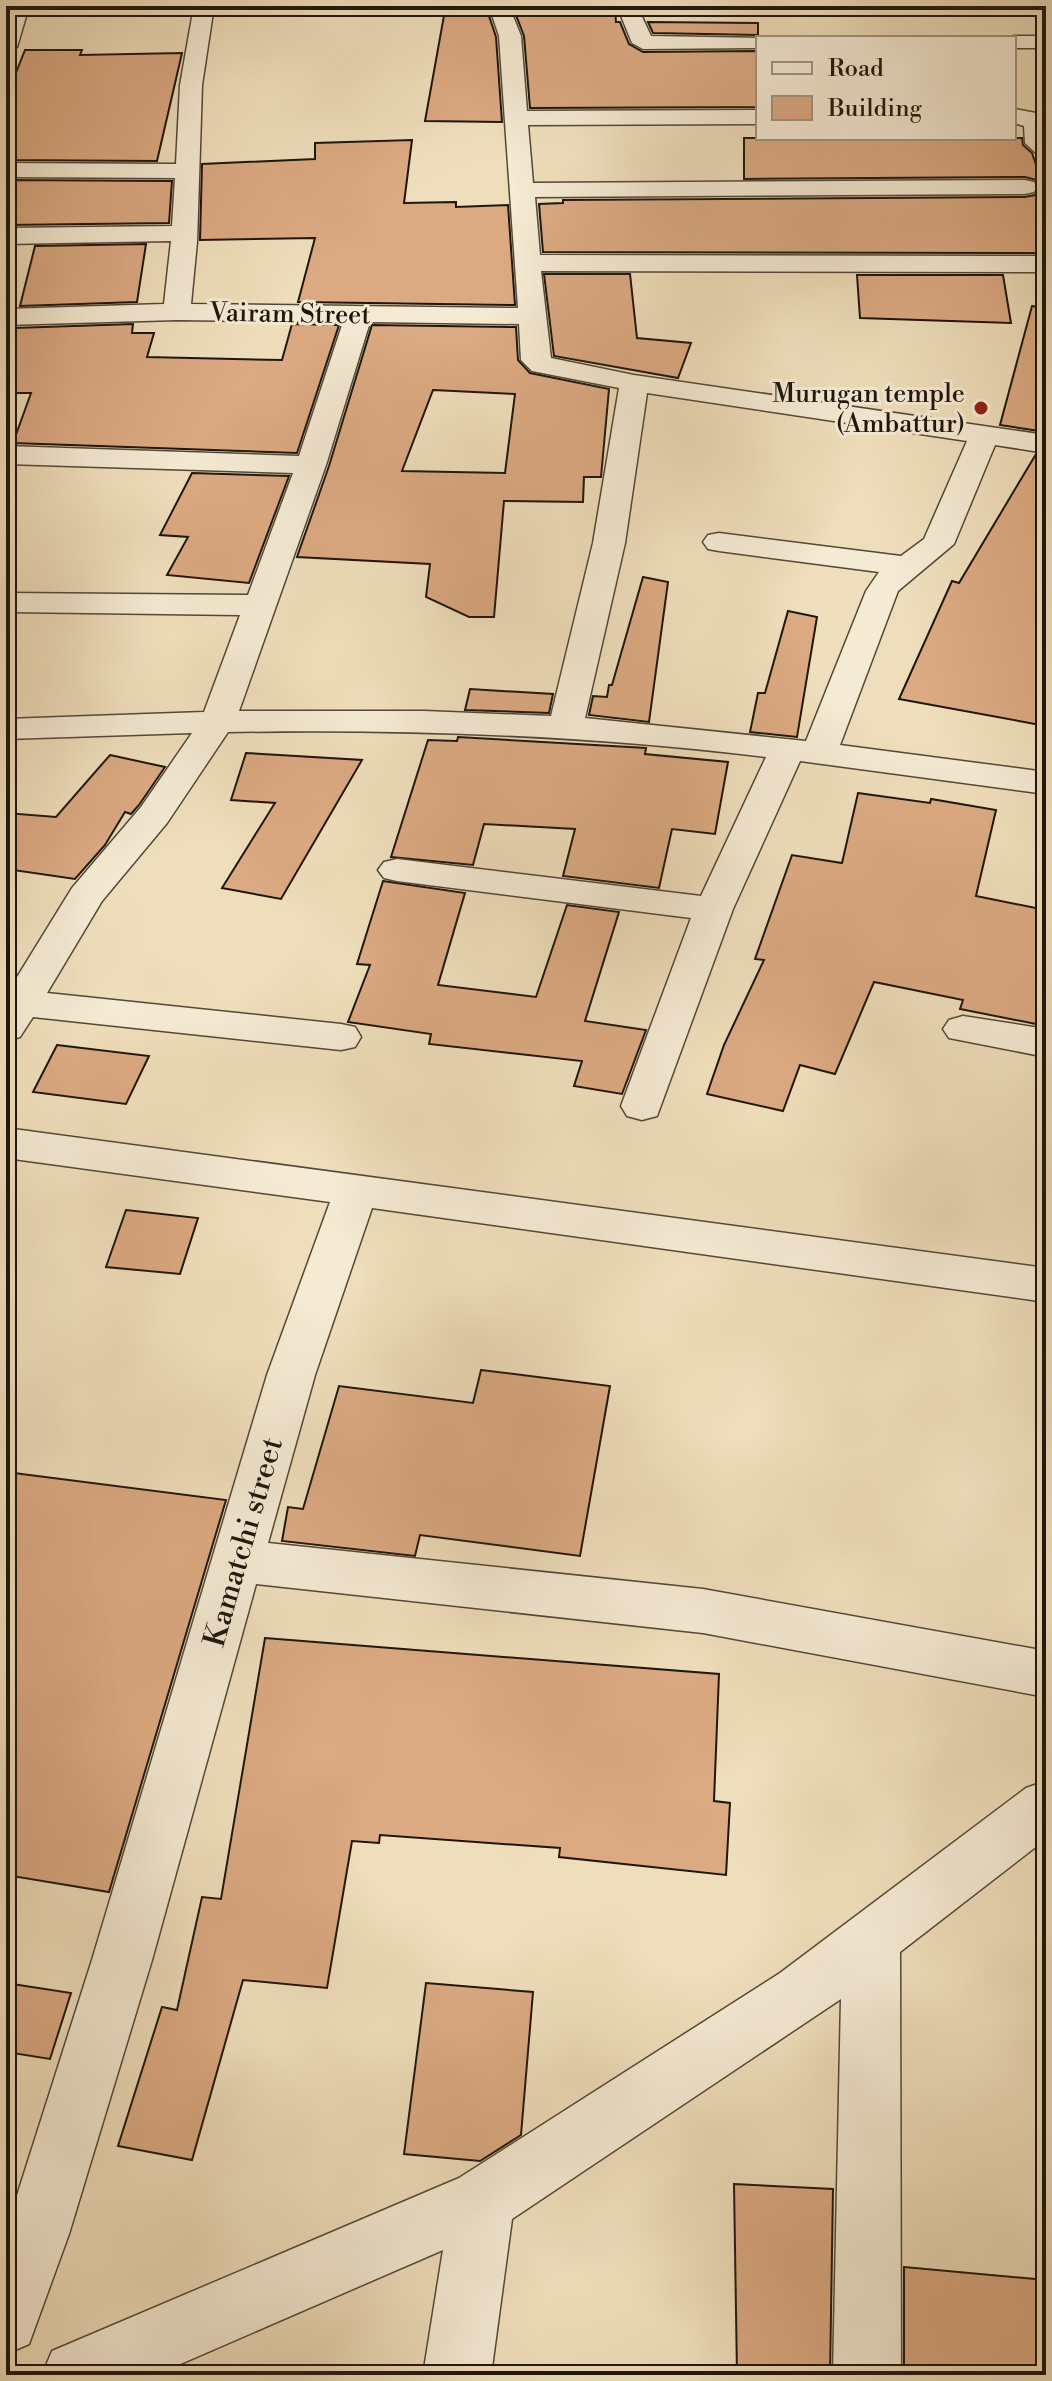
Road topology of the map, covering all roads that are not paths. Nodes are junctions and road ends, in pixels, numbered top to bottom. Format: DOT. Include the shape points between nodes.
graph roads {
  1 [pos="133,6"];
  2 [pos="204,6"];
  3 [pos="499,6"];
  4 [pos="627,6"];
  5 [pos="12,7"];
  6 [pos="756,42"];
  7 [pos="1016,42"];
  8 [pos="1046,42"];
  9 [pos="6,47"];
  10 [pos="1016,116"];
  11 [pos="756,117"];
  12 [pos="517,118"];
  13 [pos="1046,150"];
  14 [pos="6,170"];
  15 [pos="187,171"];
  16 [pos="1025,187"];
  17 [pos="521,190"];
  18 [pos="183,233"];
  19 [pos="6,236"];
  20 [pos="526,263"];
  21 [pos="1046,264"];
  22 [pos="177,312"];
  23 [pos="359,314"];
  24 [pos="530,316"];
  25 [pos="6,317"];
  26 [pos="634,383"];
  27 [pos="985,434"];
  28 [pos="1046,444"];
  29 [pos="6,455"];
  30 [pos="311,465"];
  31 [pos="719,542"];
  32 [pos="908,566"];
  33 [pos="10,602"];
  34 [pos="259,605"];
  35 [pos="218,721"];
  36 [pos="566,727"];
  37 [pos="6,729"];
  38 [pos="802,753"];
  39 [pos="1046,783"];
  40 [pos="397,870"];
  41 [pos="714,909"];
  42 [pos="14,1016"];
  43 [pos="963,1029"];
  44 [pos="341,1037"];
  45 [pos="1046,1043"];
  46 [pos="642,1106"];
  47 [pos="6,1143"];
  48 [pos="356,1190"];
  49 [pos="1046,1285"];
  50 [pos="239,1561"];
  51 [pos="1046,1674"];
  52 [pos="1046,1806"];
  53 [pos="871,1941"];
  54 [pos="482,2201"];
  55 [pos="6,2321"];
  56 [pos="76,2375"];
  57 [pos="457,2375"];
  58 [pos="867,2375"];
  1 -- 5 [label="street"];
  2 -- 15 [label="street" via="191,85"];
  3 -- 12 [label="street" via="510,36"];
  4 -- 6 [label="street" via="643,43"];
  5 -- 9 [label="street"];
  7 -- 8 [label="street"];
  10 -- 13 [label="street" via="1035,123 1037,143"];
  11 -- 12 [label="street"];
  12 -- 17 [label="street"];
  14 -- 15 [label="street"];
  15 -- 18 [label="street"];
  16 -- 17 [label="street"];
  17 -- 20 [label="street"];
  18 -- 19 [label="street"];
  18 -- 22 [label="street"];
  20 -- 21 [label="street"];
  20 -- 24 [label="street"];
  22 -- 23 [label="street, Vairam Street"];
  22 -- 25 [label="street, Vairam Street"];
  23 -- 24 [label="street, Vairam Street"];
  23 -- 30 [label="street"];
  24 -- 26 [label="street" via="535,360 542,365"];
  26 -- 27 [label="street"];
  26 -- 36 [label="street" via="609,543"];
  27 -- 28 [label="street"];
  27 -- 32 [label="street" via="938,544"];
  29 -- 30 [label="street"];
  30 -- 34 [label="street"];
  31 -- 32 [label="street"];
  32 -- 38 [label="street" via="882,591"];
  33 -- 34 [label="street"];
  34 -- 35 [label="street"];
  35 -- 36 [label="street"];
  35 -- 37 [label="street"];
  35 -- 42 [label="street" via="154,815 86,896"];
  36 -- 38 [label="street"];
  38 -- 39 [label="street"];
  38 -- 41 [label="street"];
  40 -- 41 [label="street"];
  41 -- 46 [label="street"];
  42 -- 44 [label="street"];
  43 -- 45 [label="street"];
  47 -- 48 [label="street"];
  48 -- 49 [label="street"];
  48 -- 50 [label="street, Kamatchi street" via="291,1375"];
  50 -- 51 [label="street" via="703,1611"];
  50 -- 55 [label="street, Kamatchi street" via="122,1960"];
  52 -- 53 [label="street"];
  53 -- 54 [label="street" via="801,1993"];
  53 -- 58 [label="street"];
  54 -- 56 [label="street"];
  54 -- 57 [label="street"];
}
